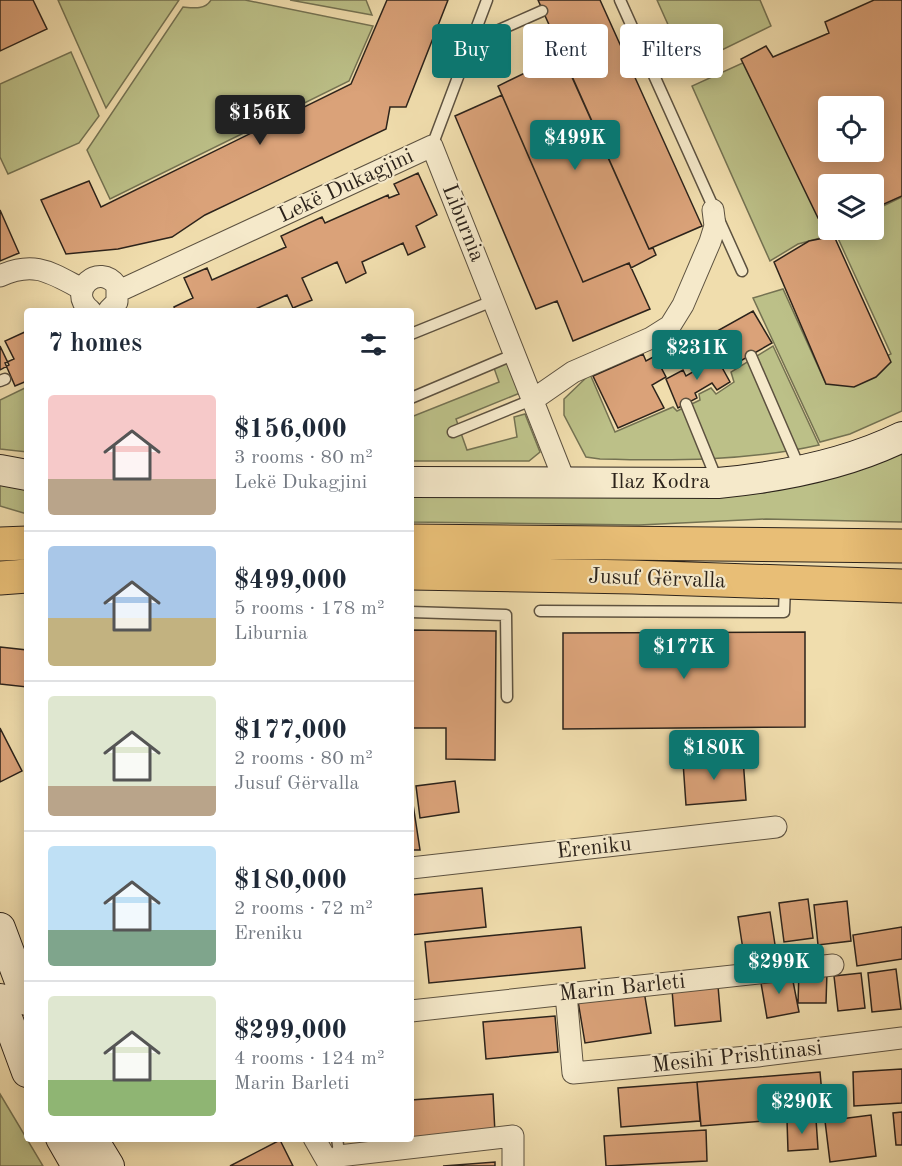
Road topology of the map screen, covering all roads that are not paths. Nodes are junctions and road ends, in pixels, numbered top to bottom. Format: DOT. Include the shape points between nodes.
graph roads {
  1 [pos="487,0"];
  2 [pos="620,0"];
  3 [pos="542,10"];
  4 [pos="478,24"];
  5 [pos="511,24"];
  6 [pos="458,78"];
  7 [pos="432,146"];
  8 [pos="713,210"];
  9 [pos="742,271"];
  10 [pos="0,276"];
  11 [pos="82,289"];
  12 [pos="118,291"];
  13 [pos="495,300"];
  14 [pos="88,308"];
  15 [pos="112,308"];
  16 [pos="414,333"];
  17 [pos="515,354"];
  18 [pos="751,356"];
  19 [pos="414,397"];
  20 [pos="534,399"];
  21 [pos="686,404"];
  22 [pos="453,432"];
  23 [pos="902,437"];
  24 [pos="0,470"];
  25 [pos="802,472"];
  26 [pos="24,474"];
  27 [pos="414,482"];
  28 [pos="565,482"];
  29 [pos="718,483"];
  30 [pos="0,531"];
  31 [pos="24,537"];
  32 [pos="414,541"];
  33 [pos="24,543"];
  34 [pos="0,544"];
  35 [pos="902,546"];
  36 [pos="414,573"];
  37 [pos="24,576"];
  38 [pos="0,578"];
  39 [pos="786,582"];
  40 [pos="902,586"];
  41 [pos="540,611"];
  42 [pos="414,612"];
  43 [pos="507,696"];
  44 [pos="776,827"];
  45 [pos="414,868"];
  46 [pos="0,928"];
  47 [pos="833,964"];
  48 [pos="24,992"];
  49 [pos="566,994"];
  50 [pos="0,999"];
  51 [pos="414,1011"];
  52 [pos="902,1038"];
  53 [pos="24,1064"];
  54 [pos="63,1142"];
  55 [pos="94,1142"];
  56 [pos="319,1142"];
  57 [pos="337,1156"];
  58 [pos="77,1166"];
  59 [pos="109,1166"];
  60 [pos="513,1166"];
  1 -- 4 [label="lane, Lekë Dukagjini"];
  2 -- 8 [label="lane"];
  3 -- 5 [label="lane"];
  6 -- 7 [label="lane, Lekë Dukagjini"];
  7 -- 12 [label="street, Lekë Dukagjini"];
  7 -- 13 [label="street, Liburnia"];
  8 -- 9 [label="lane"];
  8 -- 20 [label="street" via="715,226 710,242 670,326 573,372"];
  10 -- 11 [label="street" via="22,268 38,268"];
  11 -- 12 [label="street" via="88,280 104,276 114,281"];
  11 -- 14 [label="street" via="81,299"];
  12 -- 15 [label="street"];
  13 -- 16 [label="lane"];
  13 -- 17 [label="street, Liburnia"];
  17 -- 19 [label="lane"];
  17 -- 20 [label="street, Liburnia"];
  18 -- 25 [label="lane"];
  20 -- 22 [label="lane"];
  20 -- 28 [label="street, Liburnia"];
  21 -- 29 [label="lane"];
  23 -- 25 [label="street, Ilaz Kodra"];
  24 -- 26 [label="street"];
  25 -- 29 [label="street, Ilaz Kodra"];
  27 -- 28 [label="street, Ilaz Kodra"];
  28 -- 29 [label="street, Ilaz Kodra"];
  30 -- 31 [label="street"];
  32 -- 35 [label="highway, Jusuf Gërvalla"];
  33 -- 34 [label="highway"];
  36 -- 39 [label="highway, Jusuf Gërvalla"];
  37 -- 38 [label="highway"];
  39 -- 40 [label="highway, Jusuf Gërvalla"];
  39 -- 41 [label="lane" via="784,612"];
  42 -- 43 [label="lane" via="506,615"];
  44 -- 45 [label="street, Ereniku"];
  46 -- 48 [label="street"];
  47 -- 49 [label="street, Marin Barleti"];
  49 -- 51 [label="street, Marin Barleti"];
  49 -- 52 [label="street, Mesihi Prishtinasi" via="573,1073"];
  50 -- 53 [label="street"];
  54 -- 58 [label="street"];
  55 -- 59 [label="street"];
  56 -- 57 [label="street"];
  57 -- 60 [label="street" via="513,1136"];
}
